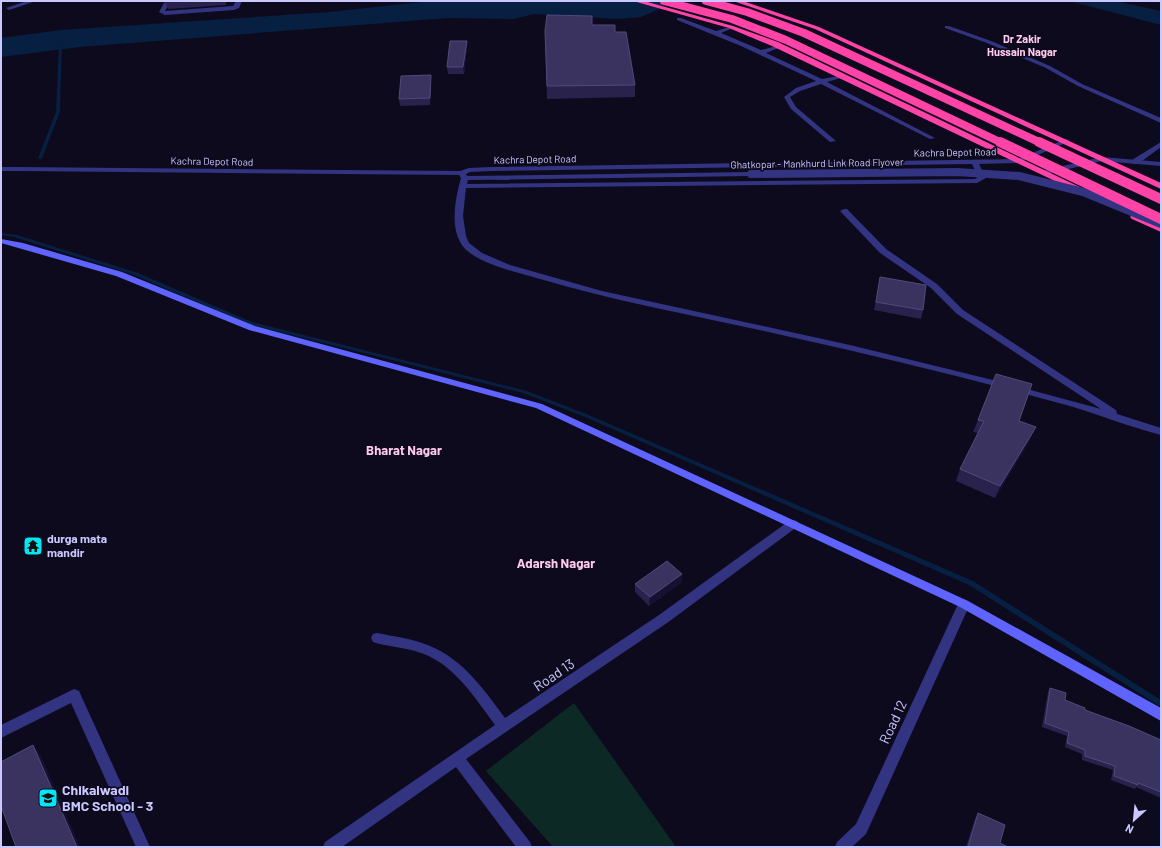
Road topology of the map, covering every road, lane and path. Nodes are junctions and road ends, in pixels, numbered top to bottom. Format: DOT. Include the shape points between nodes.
graph roads {
  1 [pos="33,1"];
  2 [pos="239,1"];
  3 [pos="636,1"];
  4 [pos="664,1"];
  5 [pos="706,1"];
  6 [pos="736,1"];
  7 [pos="166,4"];
  8 [pos="9,8"];
  9 [pos="679,19"];
  10 [pos="731,27"];
  11 [pos="947,27"];
  12 [pos="716,33"];
  13 [pos="780,46"];
  14 [pos="762,52"];
  15 [pos="842,76"];
  16 [pos="823,82"];
  17 [pos="1161,121"];
  18 [pos="932,138"];
  19 [pos="832,141"];
  20 [pos="1066,141"];
  21 [pos="1161,144"];
  22 [pos="1102,159"];
  23 [pos="1019,161"];
  24 [pos="975,162"];
  25 [pos="1134,162"];
  26 [pos="1161,164"];
  27 [pos="1,169"];
  28 [pos="1044,172"];
  29 [pos="462,179"];
  30 [pos="1161,186"];
  31 [pos="1161,199"];
  32 [pos="844,211"];
  33 [pos="1161,219"];
  34 [pos="1161,224"];
  35 [pos="1161,229"];
  36 [pos="1,241"];
  37 [pos="1121,417"];
  38 [pos="1161,432"];
  39 [pos="793,524"];
  40 [pos="964,604"];
  41 [pos="377,638"];
  42 [pos="1161,715"];
  43 [pos="504,727"];
  44 [pos="1,732"];
  45 [pos="457,758"];
  46 [pos="143,847"];
  47 [pos="330,847"];
  48 [pos="524,847"];
  49 [pos="842,847"];
  1 -- 8 [label="street"];
  2 -- 7 [label="street" via="234,8 162,12"];
  3 -- 10 [label="highway"];
  4 -- 33 [label="highway, bridge" via="732,19 786,40"];
  5 -- 31 [label="highway, bridge" via="747,12 804,33"];
  6 -- 20 [label="highway" via="816,28"];
  9 -- 12 [label="street"];
  10 -- 12 [label="street"];
  10 -- 13 [label="highway"];
  11 -- 17 [label="street" via="1048,67 1080,85"];
  12 -- 14 [label="street"];
  13 -- 14 [label="street"];
  13 -- 15 [label="highway"];
  14 -- 16 [label="street"];
  15 -- 16 [label="street"];
  15 -- 23 [label="highway"];
  16 -- 18 [label="street"];
  16 -- 19 [label="street" via="791,92 786,97 793,108"];
  20 -- 22 [label="highway"];
  20 -- 23 [label="street, Kachra Depot Road"];
  21 -- 25 [label="street"];
  22 -- 25 [label="street"];
  22 -- 28 [label="street"];
  22 -- 30 [label="highway"];
  23 -- 24 [label="street, Kachra Depot Road"];
  23 -- 28 [label="highway"];
  24 -- 29 [label="street, Kachra Depot Road" via="499,169 469,170"];
  24 -- 29 [label="street" via="982,178 977,181"];
  25 -- 26 [label="street"];
  27 -- 29 [label="street, Kachra Depot Road"];
  28 -- 35 [label="highway"];
  29 -- 34 [label="street, Ghatkopar - Mankhurd Link Road Flyover, bridge" via="957,172 1019,176 1083,192"];
  29 -- 37 [label="street" via="460,231 469,249 493,261 595,293 898,358"];
  32 -- 37 [label="street" via="883,251 934,286 960,312"];
  36 -- 39 [label="street" via="119,274 252,328 539,406"];
  37 -- 38 [label="street"];
  39 -- 40 [label="street"];
  39 -- 43 [label="street, Road 13" via="663,620"];
  40 -- 42 [label="street"];
  40 -- 49 [label="street, Road 12" via="861,829"];
  41 -- 43 [label="street" via="428,650 454,666 471,683"];
  43 -- 45 [label="street, Road 13"];
  44 -- 46 [label="street" via="74,696"];
  45 -- 47 [label="street, Road 13"];
  45 -- 48 [label="street"];
}
